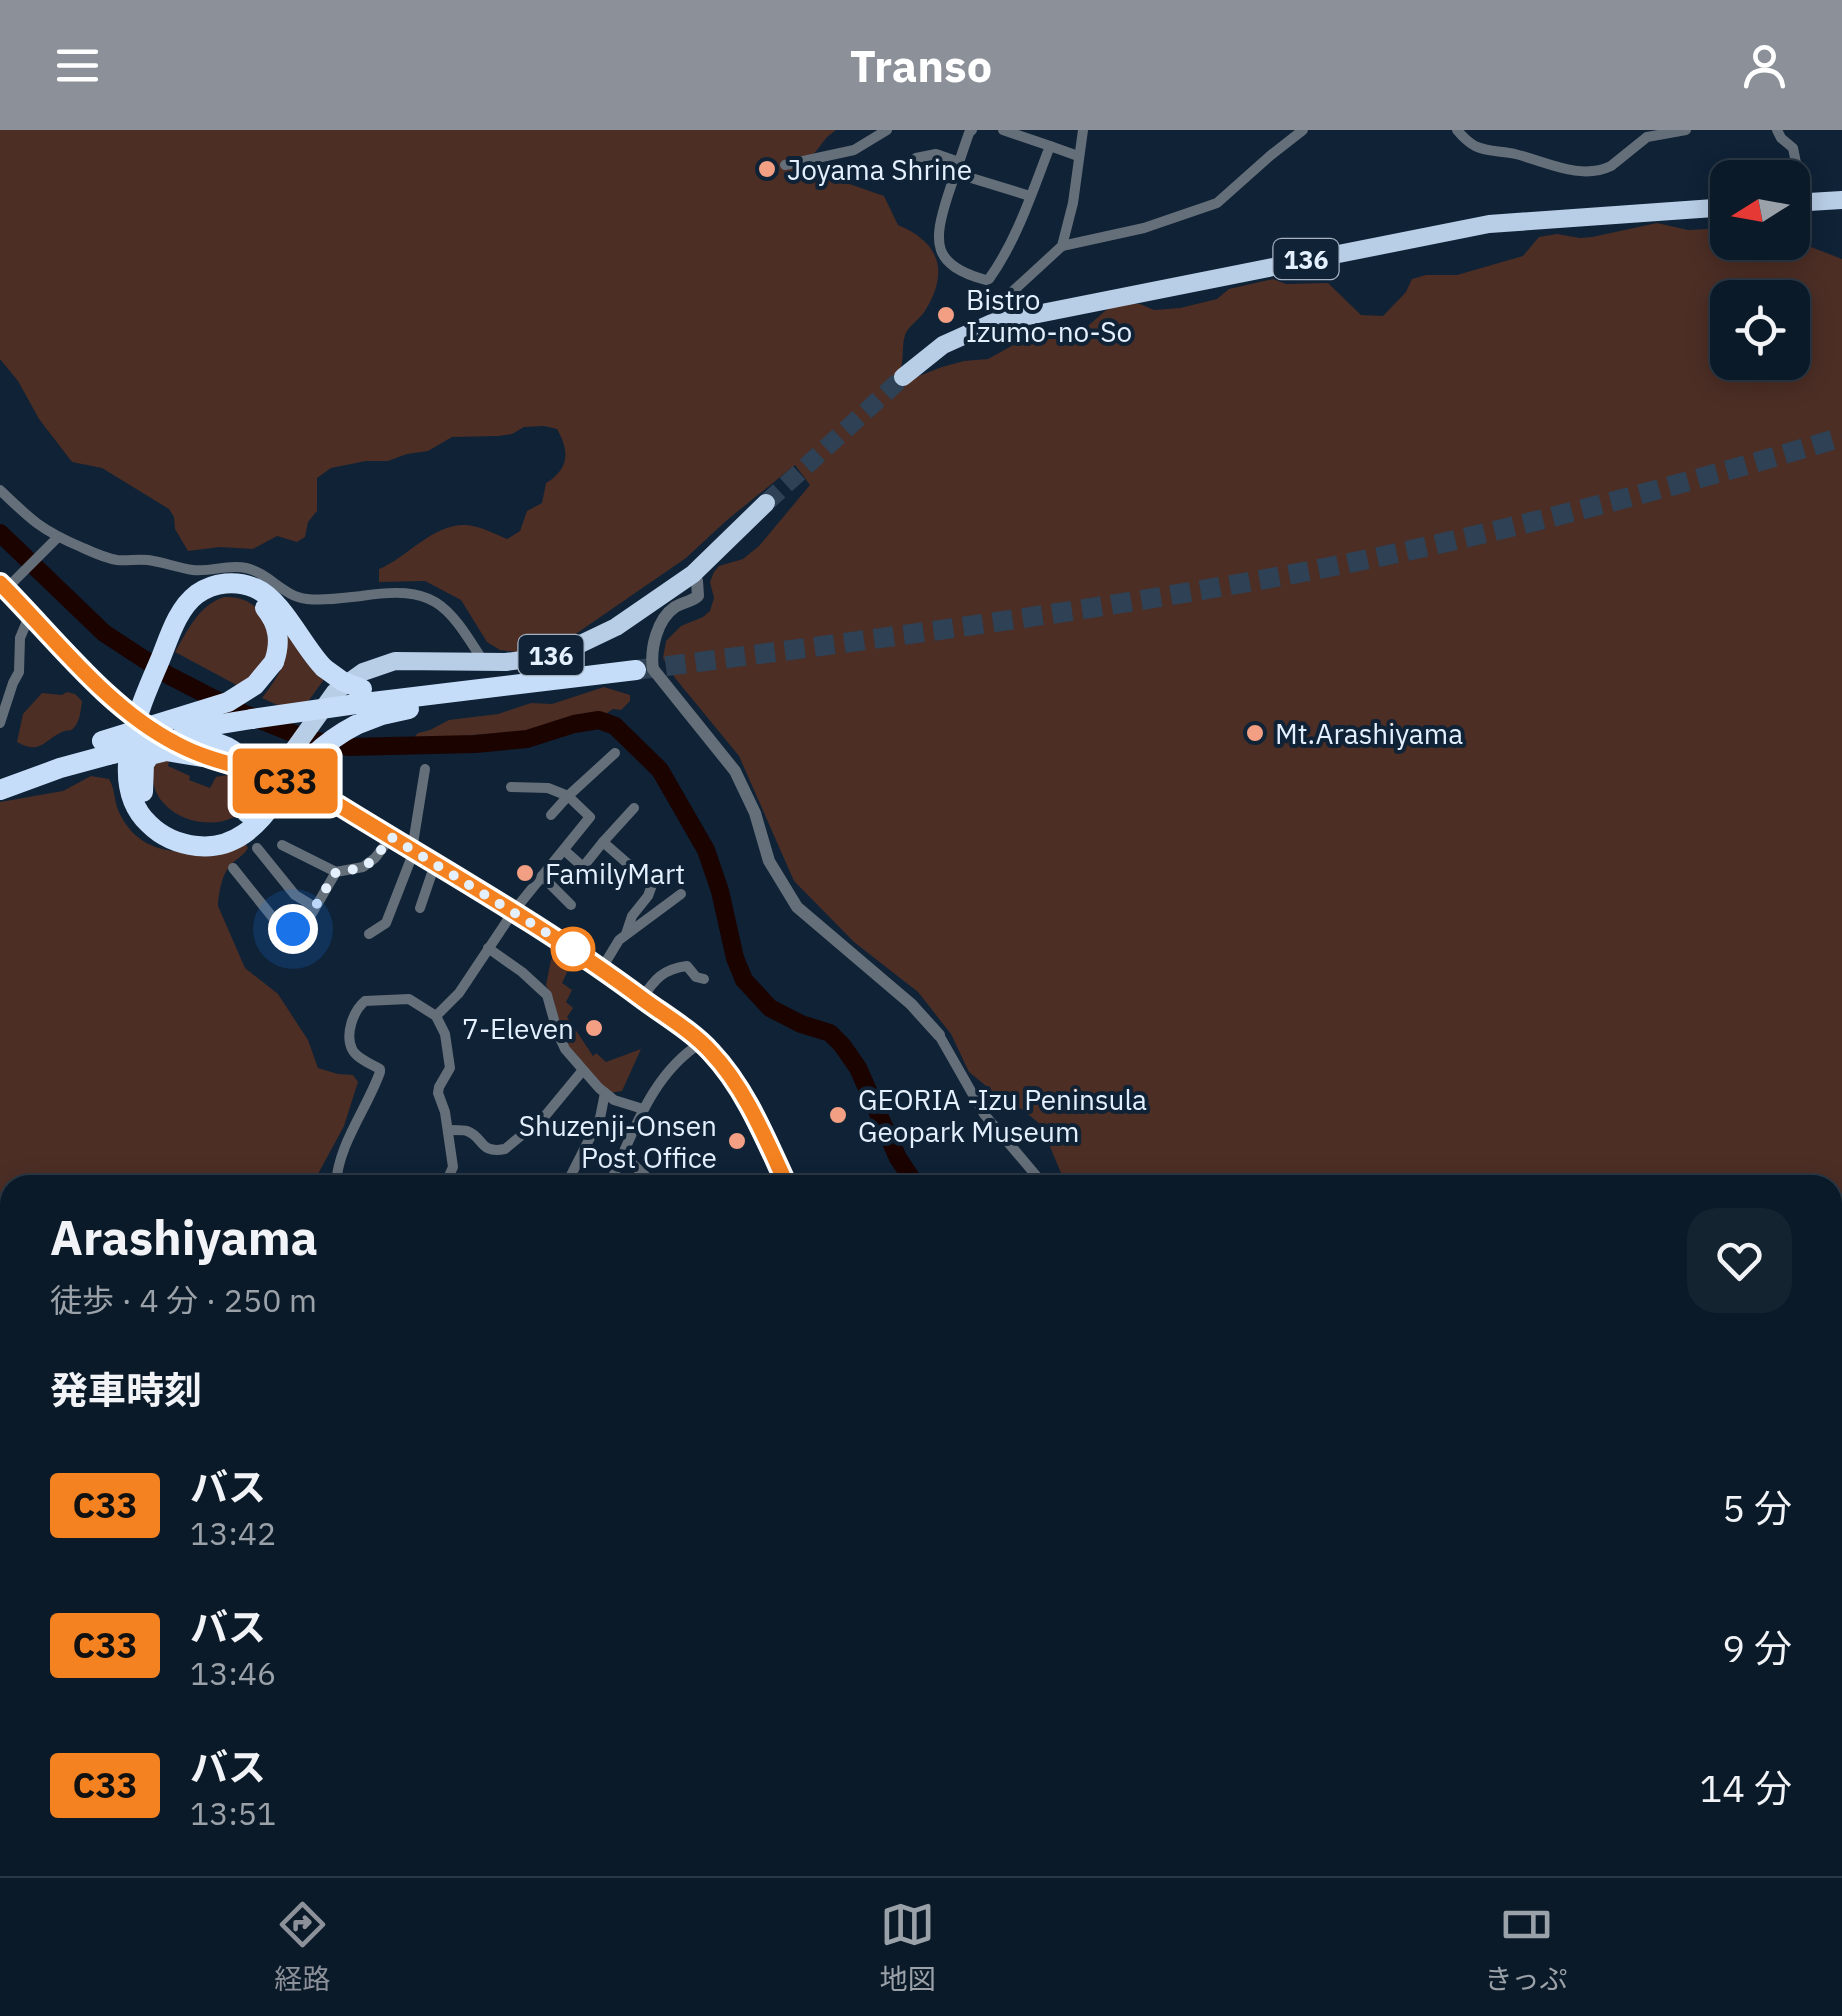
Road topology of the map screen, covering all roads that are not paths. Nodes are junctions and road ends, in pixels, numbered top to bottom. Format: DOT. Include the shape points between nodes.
graph roads {
  1 [pos="887,130"];
  2 [pos="972,130"];
  3 [pos="1003,130"];
  4 [pos="1083,130"];
  5 [pos="1303,130"];
  6 [pos="1457,130"];
  7 [pos="1686,130"];
  8 [pos="1777,130"];
  9 [pos="1050,146"];
  10 [pos="1078,156"];
  11 [pos="916,158"];
  12 [pos="1794,160"];
  13 [pos="784,165"];
  14 [pos="957,168"];
  15 [pos="1030,196"];
  16 [pos="1842,200"];
  17 [pos="1810,201"];
  18 [pos="1710,208"];
  19 [pos="1062,246"];
  20 [pos="992,322"];
  21 [pos="903,377"];
  22 [pos="0,490"];
  23 [pos="766,504"];
  24 [pos="57,538"];
  25 [pos="692,574"];
  26 [pos="6,585"];
  27 [pos="30,614"];
  28 [pos="166,653"];
  29 [pos="484,662"];
  30 [pos="636,670"];
  31 [pos="4,691"];
  32 [pos="358,706"];
  33 [pos="138,720"];
  34 [pos="0,723"];
  35 [pos="105,748"];
  36 [pos="615,753"];
  37 [pos="202,757"];
  38 [pos="425,770"];
  39 [pos="274,776"];
  40 [pos="511,786"];
  41 [pos="0,787"];
  42 [pos="143,792"];
  43 [pos="568,796"];
  44 [pos="634,808"];
  45 [pos="551,815"];
  46 [pos="391,837"];
  47 [pos="602,842"];
  48 [pos="282,845"];
  49 [pos="258,848"];
  50 [pos="413,850"];
  51 [pos="564,850"];
  52 [pos="435,864"];
  53 [pos="233,868"];
  54 [pos="336,872"];
  55 [pos="542,876"];
  56 [pos="681,894"];
  57 [pos="570,905"];
  58 [pos="315,907"];
  59 [pos="420,908"];
  60 [pos="512,912"];
  61 [pos="369,934"];
  62 [pos="626,934"];
  63 [pos="488,948"];
  64 [pos="606,976"];
  65 [pos="704,979"];
  66 [pos="633,996"];
  67 [pos="436,1016"];
  68 [pos="939,1036"];
  69 [pos="701,1043"];
  70 [pos="582,1070"];
  71 [pos="605,1093"];
  72 [pos="642,1109"];
  73 [pos="448,1130"];
  74 [pos="622,1155"];
  75 [pos="337,1175"];
  76 [pos="449,1175"];
  77 [pos="571,1175"];
  78 [pos="613,1175"];
  79 [pos="644,1175"];
  80 [pos="776,1175"];
  81 [pos="1036,1175"];
  1 -- 13 [label="street" via="854,150"];
  2 -- 14 [label="street"];
  3 -- 9 [label="street"];
  4 -- 10 [label="street"];
  5 -- 19 [label="street" via="1217,202 1144,228"];
  6 -- 7 [label="street" via="1479,148 1589,172 1611,166 1648,138"];
  8 -- 12 [label="street"];
  9 -- 10 [label="street"];
  9 -- 15 [label="street"];
  10 -- 19 [label="street"];
  11 -- 14 [label="street" via="936,154"];
  14 -- 15 [label="street"];
  14 -- 15 [label="street" via="937,238 955,268 979,278 994,273"];
  16 -- 17 [label="highway"];
  18 -- 20 [label="highway, 136" via="1489,224"];
  19 -- 20 [label="street"];
  20 -- 21 [label="highway, 136" via="942,345"];
  22 -- 24 [label="street"];
  23 -- 25 [label="highway, 136"];
  24 -- 26 [label="street"];
  24 -- 29 [label="street" via="117,560 250,569 309,600 396,591 424,595 455,619"];
  25 -- 29 [label="highway, 136" via="570,649"];
  25 -- 68 [label="street" via="698,596 663,621 652,649 653,670 735,771 769,861 797,907 912,1004"];
  26 -- 27 [label="highway"];
  27 -- 31 [label="street" via="20,638 20,672"];
  27 -- 33 [label="highway"];
  28 -- 32 [label="highway, bridge" via="178,617 204,589 231,583 256,588"];
  28 -- 33 [label="highway"];
  28 -- 35 [label="highway, bridge" via="201,602 235,592 272,616 278,642 274,662 256,685"];
  29 -- 39 [label="highway, 136" via="407,660 374,667 342,686"];
  30 -- 32 [label="highway, 136"];
  31 -- 34 [label="street"];
  32 -- 33 [label="highway, bridge" via="256,825 231,841 202,846 171,839 146,822 131,798 128,760"];
  32 -- 35 [label="highway, 136, bridge"];
  33 -- 37 [label="highway"];
  33 -- 42 [label="highway"];
  35 -- 41 [label="highway"];
  35 -- 42 [label="highway, bridge" via="189,740 221,744 252,776 254,794 234,826 206,836 160,820"];
  36 -- 43 [label="street"];
  37 -- 39 [label="highway"];
  37 -- 42 [label="highway" via="150,755"];
  38 -- 50 [label="street"];
  39 -- 46 [label="main road"];
  40 -- 43 [label="street"];
  43 -- 45 [label="street"];
  43 -- 51 [label="street" via="590,818"];
  44 -- 47 [label="street"];
  46 -- 50 [label="main road"];
  46 -- 54 [label="street" via="363,868"];
  47 -- 51 [label="street" via="584,868"];
  47 -- 62 [label="street" via="652,885"];
  48 -- 54 [label="street"];
  49 -- 58 [label="street" via="295,895"];
  50 -- 52 [label="main road"];
  50 -- 61 [label="street" via="386,924"];
  51 -- 55 [label="street"];
  52 -- 59 [label="street"];
  52 -- 60 [label="main road"];
  53 -- 58 [label="street" via="282,929 301,926"];
  54 -- 58 [label="street"];
  55 -- 57 [label="street"];
  55 -- 60 [label="street"];
  56 -- 62 [label="street"];
  60 -- 63 [label="street"];
  60 -- 64 [label="main road"];
  62 -- 64 [label="street" via="612,950"];
  63 -- 67 [label="street" via="460,994"];
  63 -- 70 [label="street" via="547,994 558,1034"];
  64 -- 66 [label="main road"];
  65 -- 66 [label="street" via="681,966"];
  66 -- 69 [label="main road"];
  67 -- 73 [label="street" via="449,1052 450,1068 438,1086"];
  67 -- 75 [label="street" via="401,998 365,1002 356,1010 351,1048 380,1072"];
  68 -- 81 [label="street" via="984,1114"];
  69 -- 72 [label="street" via="674,1062"];
  69 -- 80 [label="main road" via="743,1097"];
  70 -- 71 [label="street"];
  70 -- 73 [label="street" via="545,1116 505,1149 488,1149 467,1131"];
  71 -- 72 [label="street"];
  71 -- 77 [label="street"];
  72 -- 74 [label="street"];
  73 -- 76 [label="street"];
  74 -- 78 [label="street"];
  74 -- 79 [label="street"];
}
